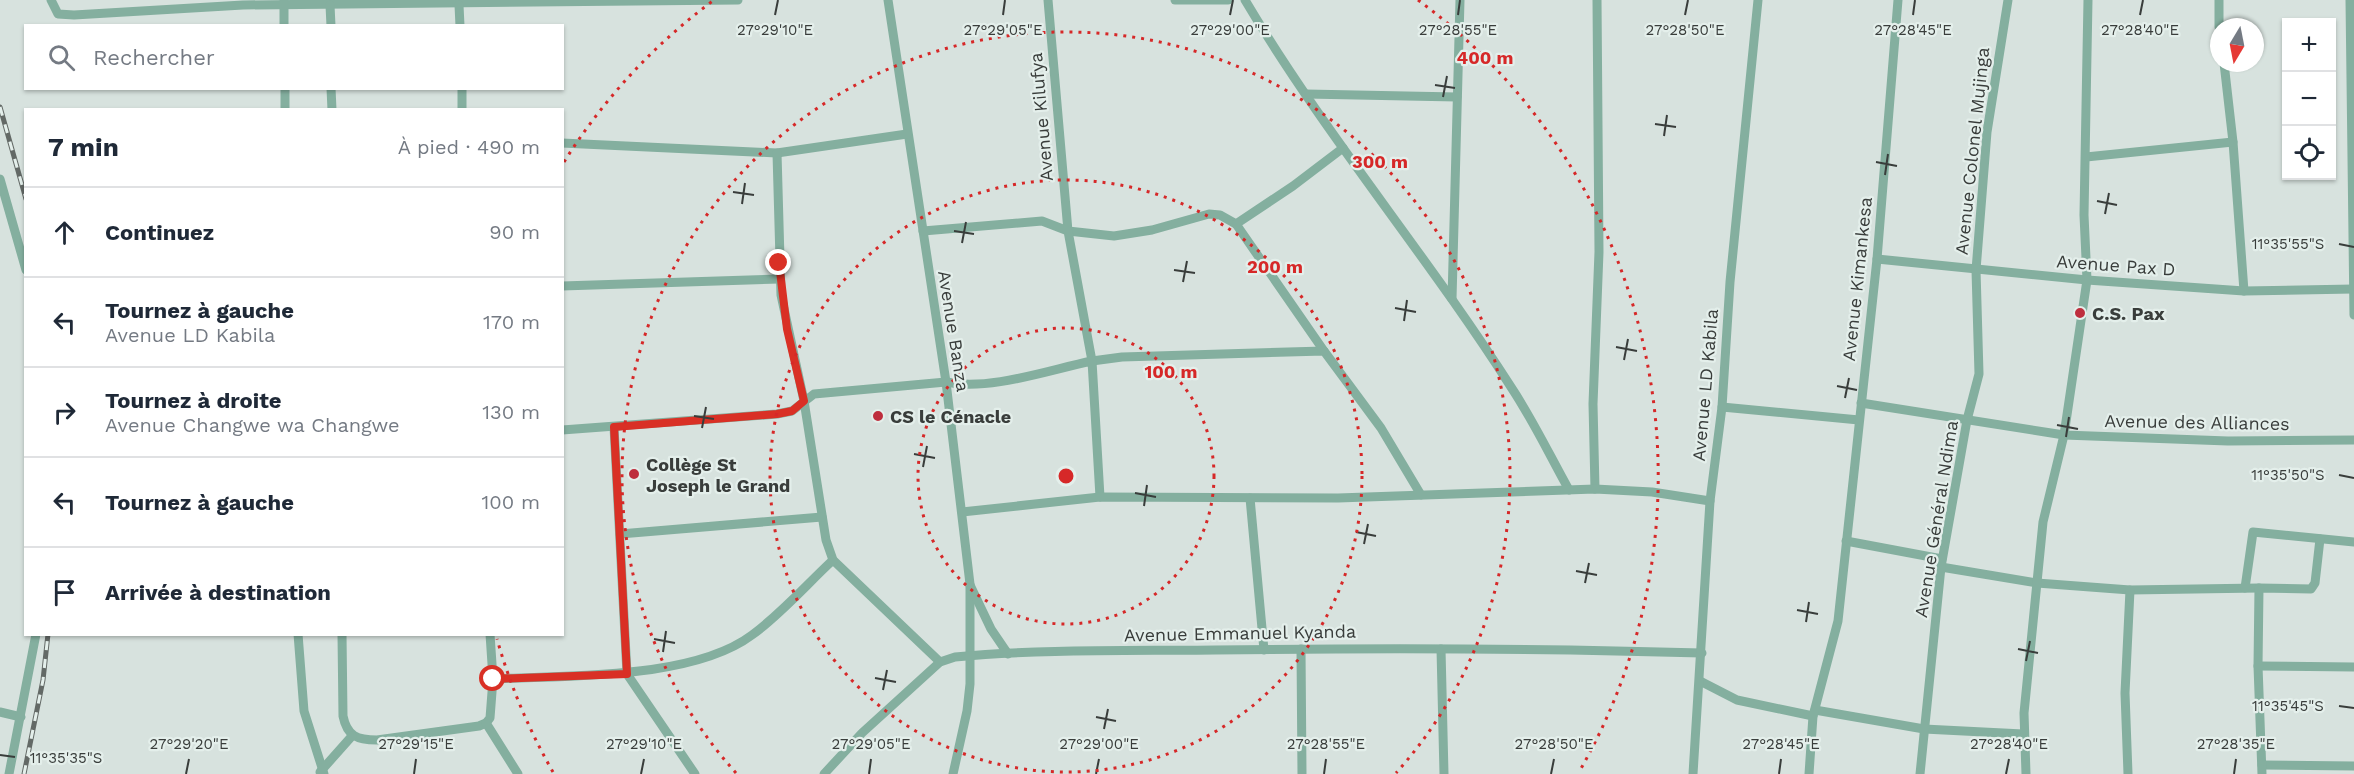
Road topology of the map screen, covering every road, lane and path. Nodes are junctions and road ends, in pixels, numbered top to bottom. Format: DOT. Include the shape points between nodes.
graph roads {
  1 [pos="51,0"];
  2 [pos="738,0"];
  3 [pos="888,0"];
  4 [pos="1048,0"];
  5 [pos="1175,0"];
  6 [pos="1228,0"];
  7 [pos="1245,0"];
  8 [pos="1460,0"];
  9 [pos="1597,0"];
  10 [pos="1758,0"];
  11 [pos="1898,0"];
  12 [pos="2008,0"];
  13 [pos="2088,0"];
  14 [pos="2219,0"];
  15 [pos="2350,0"];
  16 [pos="284,2"];
  17 [pos="459,4"];
  18 [pos="330,5"];
  19 [pos="2219,18"];
  20 [pos="284,24"];
  21 [pos="330,24"];
  22 [pos="460,24"];
  23 [pos="2225,72"];
  24 [pos="285,90"];
  25 [pos="331,90"];
  26 [pos="462,90"];
  27 [pos="1306,94"];
  28 [pos="1457,97"];
  29 [pos="285,108"];
  30 [pos="332,108"];
  31 [pos="462,108"];
  32 [pos="908,134"];
  33 [pos="2233,142"];
  34 [pos="564,143"];
  35 [pos="1342,148"];
  36 [pos="777,153"];
  37 [pos="2085,157"];
  38 [pos="0,179"];
  39 [pos="1236,224"];
  40 [pos="922,231"];
  41 [pos="1068,231"];
  42 [pos="1877,259"];
  43 [pos="24,263"];
  44 [pos="1976,270"];
  45 [pos="780,279"];
  46 [pos="2087,280"];
  47 [pos="2354,283"];
  48 [pos="564,286"];
  49 [pos="2244,291"];
  50 [pos="1452,298"];
  51 [pos="2354,315"];
  52 [pos="1324,351"];
  53 [pos="1092,361"];
  54 [pos="946,382"];
  55 [pos="804,401"];
  56 [pos="1862,403"];
  57 [pos="1722,407"];
  58 [pos="1859,420"];
  59 [pos="1967,420"];
  60 [pos="614,427"];
  61 [pos="564,430"];
  62 [pos="2064,435"];
  63 [pos="2354,440"];
  64 [pos="1596,489"];
  65 [pos="1569,490"];
  66 [pos="1421,495"];
  67 [pos="1100,497"];
  68 [pos="1250,498"];
  69 [pos="1710,501"];
  70 [pos="962,512"];
  71 [pos="822,518"];
  72 [pos="620,534"];
  73 [pos="2320,539"];
  74 [pos="1846,541"];
  75 [pos="2354,542"];
  76 [pos="833,560"];
  77 [pos="1942,563"];
  78 [pos="2037,583"];
  79 [pos="970,584"];
  80 [pos="2245,588"];
  81 [pos="2259,588"];
  82 [pos="2130,590"];
  83 [pos="36,636"];
  84 [pos="298,636"];
  85 [pos="342,636"];
  86 [pos="490,636"];
  87 [pos="1301,649"];
  88 [pos="1441,649"];
  89 [pos="1264,650"];
  90 [pos="1702,653"];
  91 [pos="1008,654"];
  92 [pos="969,656"];
  93 [pos="940,662"];
  94 [pos="2258,666"];
  95 [pos="2354,667"];
  96 [pos="627,674"];
  97 [pos="493,679"];
  98 [pos="1700,681"];
  99 [pos="0,712"];
  100 [pos="1814,713"];
  101 [pos="21,717"];
  102 [pos="486,723"];
  103 [pos="1924,729"];
  104 [pos="2023,734"];
  105 [pos="352,736"];
  106 [pos="2354,766"];
  107 [pos="2262,770"];
  108 [pos="322,772"];
  109 [pos="9,774"];
  110 [pos="518,774"];
  111 [pos="694,774"];
  112 [pos="825,774"];
  113 [pos="953,774"];
  114 [pos="1302,774"];
  115 [pos="1444,774"];
  116 [pos="1693,774"];
  117 [pos="1809,774"];
  118 [pos="1920,774"];
  119 [pos="2026,774"];
  120 [pos="2128,774"];
  1 -- 16 [label="street" via="57,14 65,15"];
  2 -- 17 [label="street"];
  3 -- 32 [label="street, Avenue Banza"];
  4 -- 41 [label="street, Avenue Kilufya"];
  5 -- 6 [label="street"];
  7 -- 27 [label="street"];
  8 -- 28 [label="street"];
  9 -- 64 [label="street" via="1599,252 1593,404"];
  10 -- 57 [label="street, Avenue LD Kabila" via="1730,282"];
  11 -- 42 [label="street, Avenue Kimankesa"];
  12 -- 44 [label="street, Avenue Colonel Mujinga" via="1987,132"];
  13 -- 37 [label="street"];
  14 -- 19 [label="street"];
  15 -- 47 [label="street"];
  16 -- 18 [label="street"];
  16 -- 20 [label="street"];
  17 -- 18 [label="street"];
  17 -- 22 [label="street"];
  18 -- 21 [label="street"];
  23 -- 33 [label="street"];
  24 -- 29 [label="street"];
  25 -- 30 [label="street"];
  26 -- 31 [label="street"];
  27 -- 28 [label="street"];
  27 -- 35 [label="street"];
  28 -- 50 [label="street"];
  32 -- 36 [label="street"];
  32 -- 40 [label="street, Avenue Banza"];
  33 -- 37 [label="street"];
  33 -- 49 [label="street"];
  34 -- 36 [label="street"];
  35 -- 39 [label="street"];
  35 -- 50 [label="street"];
  36 -- 45 [label="street"];
  37 -- 46 [label="street"];
  38 -- 43 [label="street"];
  39 -- 41 [label="street" via="1209,214 1114,236"];
  39 -- 52 [label="street"];
  40 -- 41 [label="street" via="1042,221"];
  40 -- 54 [label="street, Avenue Banza"];
  41 -- 53 [label="street, Avenue Kilufya"];
  42 -- 44 [label="street, Avenue Pax D"];
  42 -- 56 [label="street, Avenue Kimankesa"];
  44 -- 46 [label="street, Avenue Pax D"];
  44 -- 59 [label="street, Avenue Général Ndima" via="1979,374"];
  45 -- 48 [label="street"];
  45 -- 55 [label="street"];
  46 -- 49 [label="street, Avenue Pax D"];
  46 -- 62 [label="street"];
  47 -- 49 [label="street, Avenue Pax D"];
  47 -- 51 [label="street"];
  50 -- 65 [label="street" via="1511,386"];
  52 -- 53 [label="street"];
  52 -- 66 [label="street" via="1381,428"];
  53 -- 54 [label="street" via="985,384"];
  53 -- 67 [label="street, Avenue Kilufya"];
  54 -- 55 [label="street" via="814,394"];
  54 -- 70 [label="street, Avenue Banza"];
  55 -- 60 [label="street" via="792,411 777,414"];
  55 -- 71 [label="street"];
  56 -- 58 [label="street, Avenue Kimankesa"];
  56 -- 59 [label="street, Avenue des Alliances"];
  57 -- 58 [label="street"];
  57 -- 69 [label="street, Avenue LD Kabila"];
  58 -- 74 [label="street, Avenue Kimankesa"];
  59 -- 62 [label="street, Avenue des Alliances"];
  59 -- 77 [label="street, Avenue Général Ndima"];
  60 -- 61 [label="street"];
  60 -- 72 [label="street"];
  62 -- 63 [label="street, Avenue des Alliances" via="2228,441"];
  62 -- 78 [label="street" via="2043,522"];
  64 -- 65 [label="street"];
  64 -- 69 [label="street"];
  65 -- 66 [label="street"];
  66 -- 68 [label="street"];
  67 -- 68 [label="street"];
  67 -- 70 [label="street"];
  68 -- 89 [label="street"];
  69 -- 90 [label="street, Avenue LD Kabila"];
  70 -- 79 [label="street, Avenue Banza"];
  71 -- 72 [label="street"];
  71 -- 76 [label="street"];
  72 -- 96 [label="street"];
  73 -- 75 [label="street"];
  73 -- 80 [label="street" via="2253,532"];
  73 -- 81 [label="street" via="2312,589"];
  74 -- 77 [label="street"];
  74 -- 100 [label="street, Avenue Kimankesa" via="1838,621"];
  76 -- 93 [label="street"];
  76 -- 96 [label="street" via="753,635 703,657"];
  77 -- 78 [label="street"];
  77 -- 103 [label="street, Avenue Général Ndima"];
  78 -- 82 [label="street"];
  78 -- 104 [label="street"];
  79 -- 91 [label="street" via="991,629"];
  79 -- 92 [label="street, Avenue Banza"];
  80 -- 81 [label="street"];
  80 -- 82 [label="street"];
  81 -- 94 [label="street"];
  82 -- 120 [label="street" via="2125,693"];
  83 -- 101 [label="street"];
  84 -- 108 [label="street" via="304,711"];
  85 -- 105 [label="street" via="343,716 345,728"];
  86 -- 97 [label="street"];
  87 -- 88 [label="street, Avenue Emmanuel Kyanda"];
  87 -- 89 [label="street, Avenue Emmanuel Kyanda"];
  87 -- 114 [label="street"];
  88 -- 90 [label="street, Avenue Emmanuel Kyanda"];
  88 -- 115 [label="street"];
  89 -- 91 [label="street, Avenue Emmanuel Kyanda"];
  90 -- 98 [label="street, Avenue LD Kabila"];
  91 -- 92 [label="street, Avenue Emmanuel Kyanda"];
  92 -- 93 [label="street, Avenue Emmanuel Kyanda"];
  92 -- 113 [label="street, Avenue Banza" via="967,711"];
  93 -- 112 [label="street" via="862,733"];
  94 -- 95 [label="street"];
  94 -- 107 [label="street"];
  96 -- 97 [label="street"];
  96 -- 111 [label="street"];
  97 -- 102 [label="street" via="491,712"];
  98 -- 100 [label="street" via="1737,700"];
  98 -- 116 [label="street, Avenue LD Kabila"];
  99 -- 101 [label="street"];
  100 -- 103 [label="street"];
  100 -- 117 [label="street, Avenue Kimankesa"];
  101 -- 109 [label="street"];
  102 -- 105 [label="street" via="377,740"];
  102 -- 110 [label="street"];
  103 -- 104 [label="street"];
  103 -- 118 [label="street, Avenue Général Ndima"];
  104 -- 119 [label="street"];
  105 -- 108 [label="street"];
  106 -- 107 [label="street"];
}
